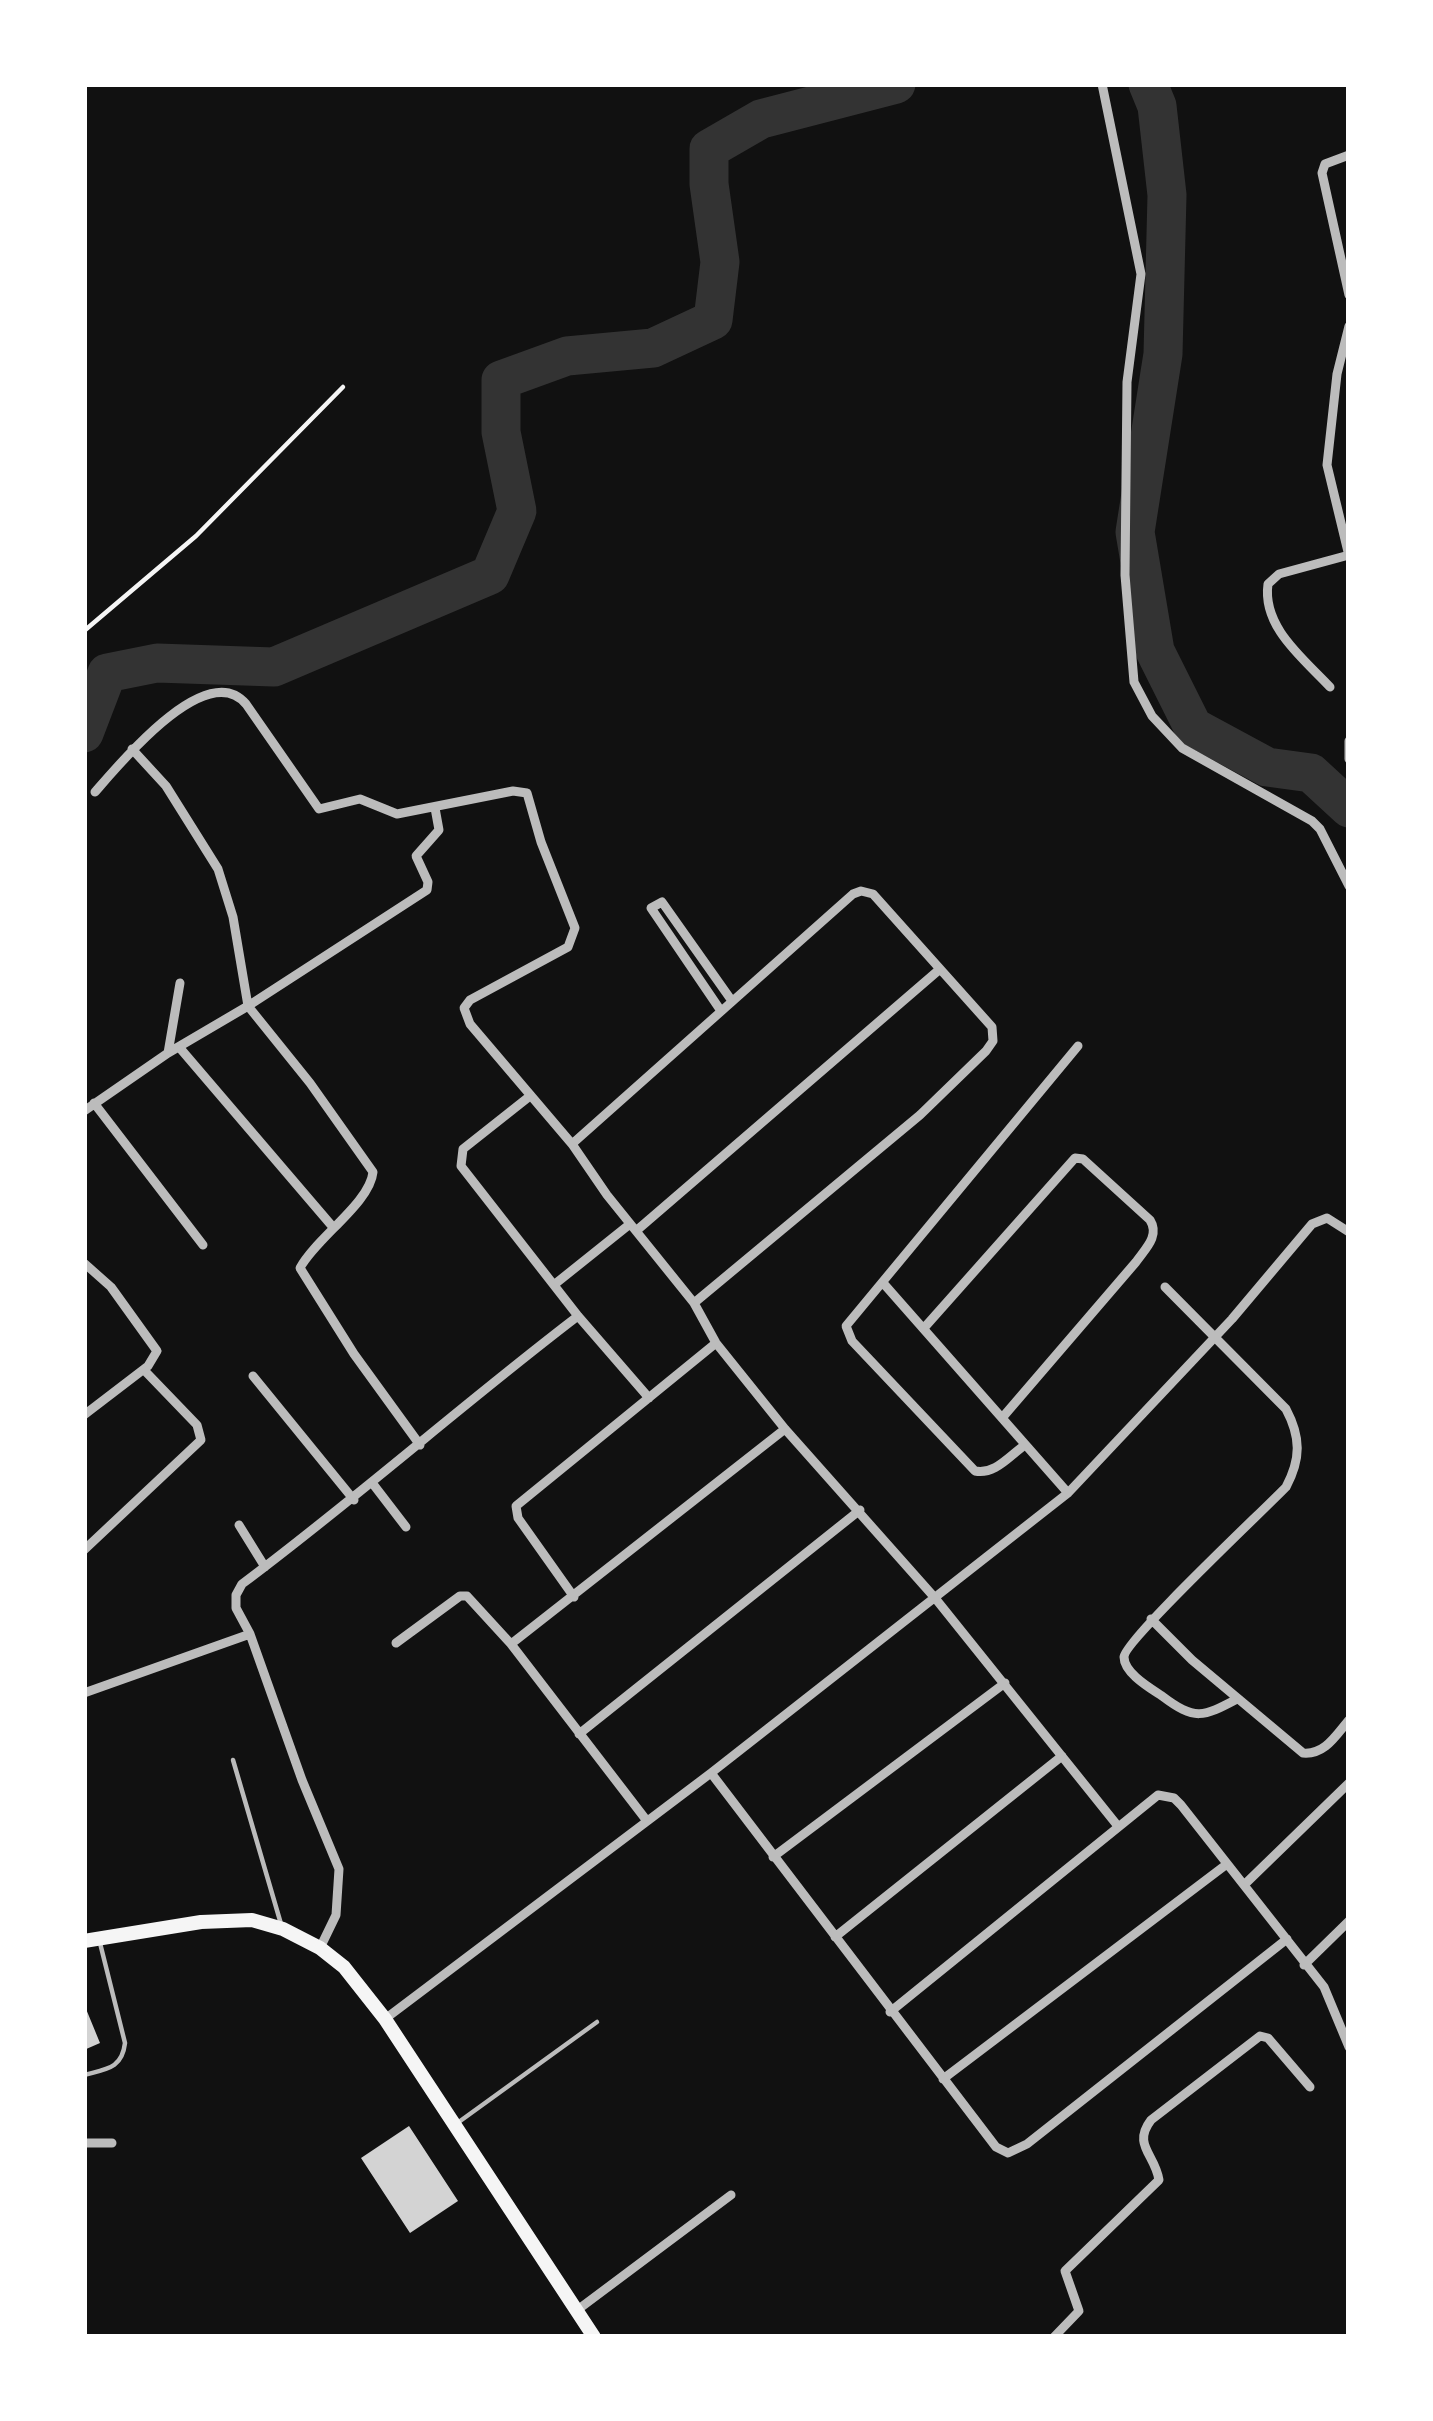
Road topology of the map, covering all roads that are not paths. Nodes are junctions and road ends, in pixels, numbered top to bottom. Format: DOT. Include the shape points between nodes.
graph roads {
  1 [pos="1102,84"];
  2 [pos="1349,155"];
  3 [pos="1349,295"];
  4 [pos="1349,326"];
  5 [pos="1346,356"];
  6 [pos="1349,556"];
  7 [pos="1330,687"];
  8 [pos="1349,741"];
  9 [pos="132,749"];
  10 [pos="1349,759"];
  11 [pos="95,792"];
  12 [pos="435,808"];
  13 [pos="1349,886"];
  14 [pos="940,969"];
  15 [pos="180,983"];
  16 [pos="732,1001"];
  17 [pos="248,1006"];
  18 [pos="721,1010"];
  19 [pos="1078,1046"];
  20 [pos="173,1050"];
  21 [pos="530,1096"];
  22 [pos="94,1103"];
  23 [pos="84,1111"];
  24 [pos="572,1144"];
  25 [pos="332,1226"];
  26 [pos="633,1227"];
  27 [pos="1346,1229"];
  28 [pos="203,1245"];
  29 [pos="84,1263"];
  30 [pos="555,1284"];
  31 [pos="884,1284"];
  32 [pos="1165,1288"];
  33 [pos="694,1303"];
  34 [pos="578,1316"];
  35 [pos="924,1328"];
  36 [pos="1212,1337"];
  37 [pos="716,1343"];
  38 [pos="144,1370"];
  39 [pos="253,1376"];
  40 [pos="649,1398"];
  41 [pos="84,1415"];
  42 [pos="1002,1418"];
  43 [pos="785,1429"];
  44 [pos="1025,1444"];
  45 [pos="420,1445"];
  46 [pos="373,1484"];
  47 [pos="1068,1493"];
  48 [pos="354,1500"];
  49 [pos="860,1510"];
  50 [pos="239,1525"];
  51 [pos="406,1527"];
  52 [pos="84,1550"];
  53 [pos="265,1567"];
  54 [pos="574,1597"];
  55 [pos="935,1598"];
  56 [pos="1150,1619"];
  57 [pos="250,1634"];
  58 [pos="396,1643"];
  59 [pos="512,1644"];
  60 [pos="1005,1683"];
  61 [pos="84,1693"];
  62 [pos="1237,1699"];
  63 [pos="1349,1720"];
  64 [pos="579,1734"];
  65 [pos="1062,1756"];
  66 [pos="233,1760"];
  67 [pos="711,1773"];
  68 [pos="1349,1783"];
  69 [pos="647,1821"];
  70 [pos="1117,1825"];
  71 [pos="772,1857"];
  72 [pos="1227,1864"];
  73 [pos="1244,1885"];
  74 [pos="1349,1921"];
  75 [pos="283,1929"];
  76 [pos="835,1937"];
  77 [pos="1287,1939"];
  78 [pos="91,1940"];
  79 [pos="320,1948"];
  80 [pos="1304,1965"];
  81 [pos="1349,2006"];
  82 [pos="890,2012"];
  83 [pos="1339,2015"];
  84 [pos="386,2019"];
  85 [pos="597,2022"];
  86 [pos="1349,2047"];
  87 [pos="84,2074"];
  88 [pos="943,2080"];
  89 [pos="1310,2087"];
  90 [pos="456,2124"];
  91 [pos="84,2143"];
  92 [pos="112,2143"];
  93 [pos="730,2195"];
  94 [pos="576,2311"];
  95 [pos="594,2337"];
  96 [pos="1054,2337"];
  1 -- 13 [label="street" via="1141,274 1127,382 1124,575 1134,682 1170,738 1312,821"];
  2 -- 3 [label="street" via="1322,173"];
  4 -- 5 [label="street"];
  5 -- 6 [label="street" via="1327,465"];
  6 -- 7 [label="street" via="1268,584 1278,631"];
  8 -- 10 [label="street"];
  9 -- 11 [label="street"];
  9 -- 12 [label="street" via="201,695 229,690 319,809 360,799 397,814"];
  9 -- 17 [label="street" via="166,786 218,869"];
  12 -- 17 [label="street" via="439,830 416,856 427,890"];
  12 -- 21 [label="street" via="527,793 574,928 568,947 464,1008"];
  14 -- 16 [label="street" via="861,891"];
  14 -- 26 [label="street"];
  14 -- 33 [label="street" via="992,1027 993,1041 920,1115"];
  15 -- 20 [label="street"];
  16 -- 18 [label="street"];
  16 -- 18 [label="street" via="662,902 651,908"];
  17 -- 20 [label="street"];
  17 -- 25 [label="street" via="373,1172 369,1189"];
  18 -- 24 [label="street"];
  19 -- 31 [label="street"];
  20 -- 22 [label="street"];
  20 -- 25 [label="street"];
  21 -- 24 [label="street"];
  21 -- 30 [label="street" via="463,1149 459,1161"];
  22 -- 23 [label="street"];
  22 -- 28 [label="street"];
  24 -- 26 [label="street"];
  25 -- 45 [label="street" via="301,1271"];
  26 -- 30 [label="street"];
  26 -- 33 [label="street"];
  27 -- 36 [label="street" via="1327,1219 1312,1224"];
  29 -- 38 [label="street" via="157,1351"];
  30 -- 34 [label="street"];
  31 -- 35 [label="street"];
  31 -- 44 [label="street" via="846,1326 852,1341 975,1471 993,1469"];
  32 -- 36 [label="street"];
  33 -- 37 [label="street"];
  34 -- 40 [label="street"];
  34 -- 45 [label="street"];
  35 -- 42 [label="street"];
  35 -- 42 [label="street" via="1075,1158 1150,1220 1154,1234 1136,1262"];
  36 -- 47 [label="street"];
  36 -- 56 [label="street" via="1286,1408 1296,1427 1295,1469 1224,1552"];
  37 -- 40 [label="street"];
  37 -- 43 [label="street"];
  38 -- 41 [label="street"];
  38 -- 52 [label="street" via="201,1440"];
  39 -- 48 [label="street"];
  40 -- 54 [label="street" via="516,1506"];
  42 -- 44 [label="street"];
  43 -- 49 [label="street"];
  43 -- 54 [label="street"];
  44 -- 47 [label="street"];
  45 -- 46 [label="street"];
  46 -- 48 [label="street"];
  46 -- 51 [label="street"];
  47 -- 55 [label="street"];
  48 -- 53 [label="street"];
  49 -- 55 [label="street"];
  49 -- 64 [label="street"];
  50 -- 53 [label="street"];
  53 -- 57 [label="street" via="236,1595"];
  54 -- 59 [label="street"];
  55 -- 60 [label="street"];
  55 -- 67 [label="street"];
  56 -- 62 [label="street"];
  56 -- 62 [label="street" via="1125,1650 1129,1670 1193,1715"];
  57 -- 61 [label="street"];
  57 -- 79 [label="street" via="338,1870 336,1915"];
  58 -- 59 [label="street" via="467,1596"];
  59 -- 64 [label="street"];
  60 -- 65 [label="street"];
  60 -- 71 [label="street"];
  62 -- 63 [label="street" via="1303,1753 1326,1747"];
  64 -- 69 [label="street"];
  65 -- 70 [label="street"];
  65 -- 76 [label="street"];
  66 -- 75 [label="lane"];
  67 -- 69 [label="street"];
  67 -- 71 [label="street"];
  68 -- 73 [label="street"];
  69 -- 84 [label="street"];
  70 -- 72 [label="street" via="1158,1796 1174,1798"];
  70 -- 82 [label="street"];
  71 -- 76 [label="street"];
  72 -- 73 [label="street"];
  72 -- 88 [label="street"];
  73 -- 77 [label="street"];
  74 -- 80 [label="street"];
  75 -- 78 [label="main road" via="218,1920"];
  75 -- 79 [label="main road"];
  76 -- 82 [label="street"];
  77 -- 80 [label="street"];
  77 -- 88 [label="street" via="1017,2151 996,2146"];
  78 -- 87 [label="lane" via="125,2043 117,2066"];
  79 -- 84 [label="main road"];
  80 -- 83 [label="street"];
  81 -- 83 [label="street"];
  82 -- 88 [label="street"];
  83 -- 86 [label="street"];
  84 -- 90 [label="main road"];
  85 -- 90 [label="lane"];
  89 -- 96 [label="street" via="1260,2036 1151,2120 1141,2143 1159,2180 1065,2271 1078,2312"];
  90 -- 94 [label="main road"];
  91 -- 92 [label="street"];
  93 -- 94 [label="street"];
  94 -- 95 [label="main road"];
}
